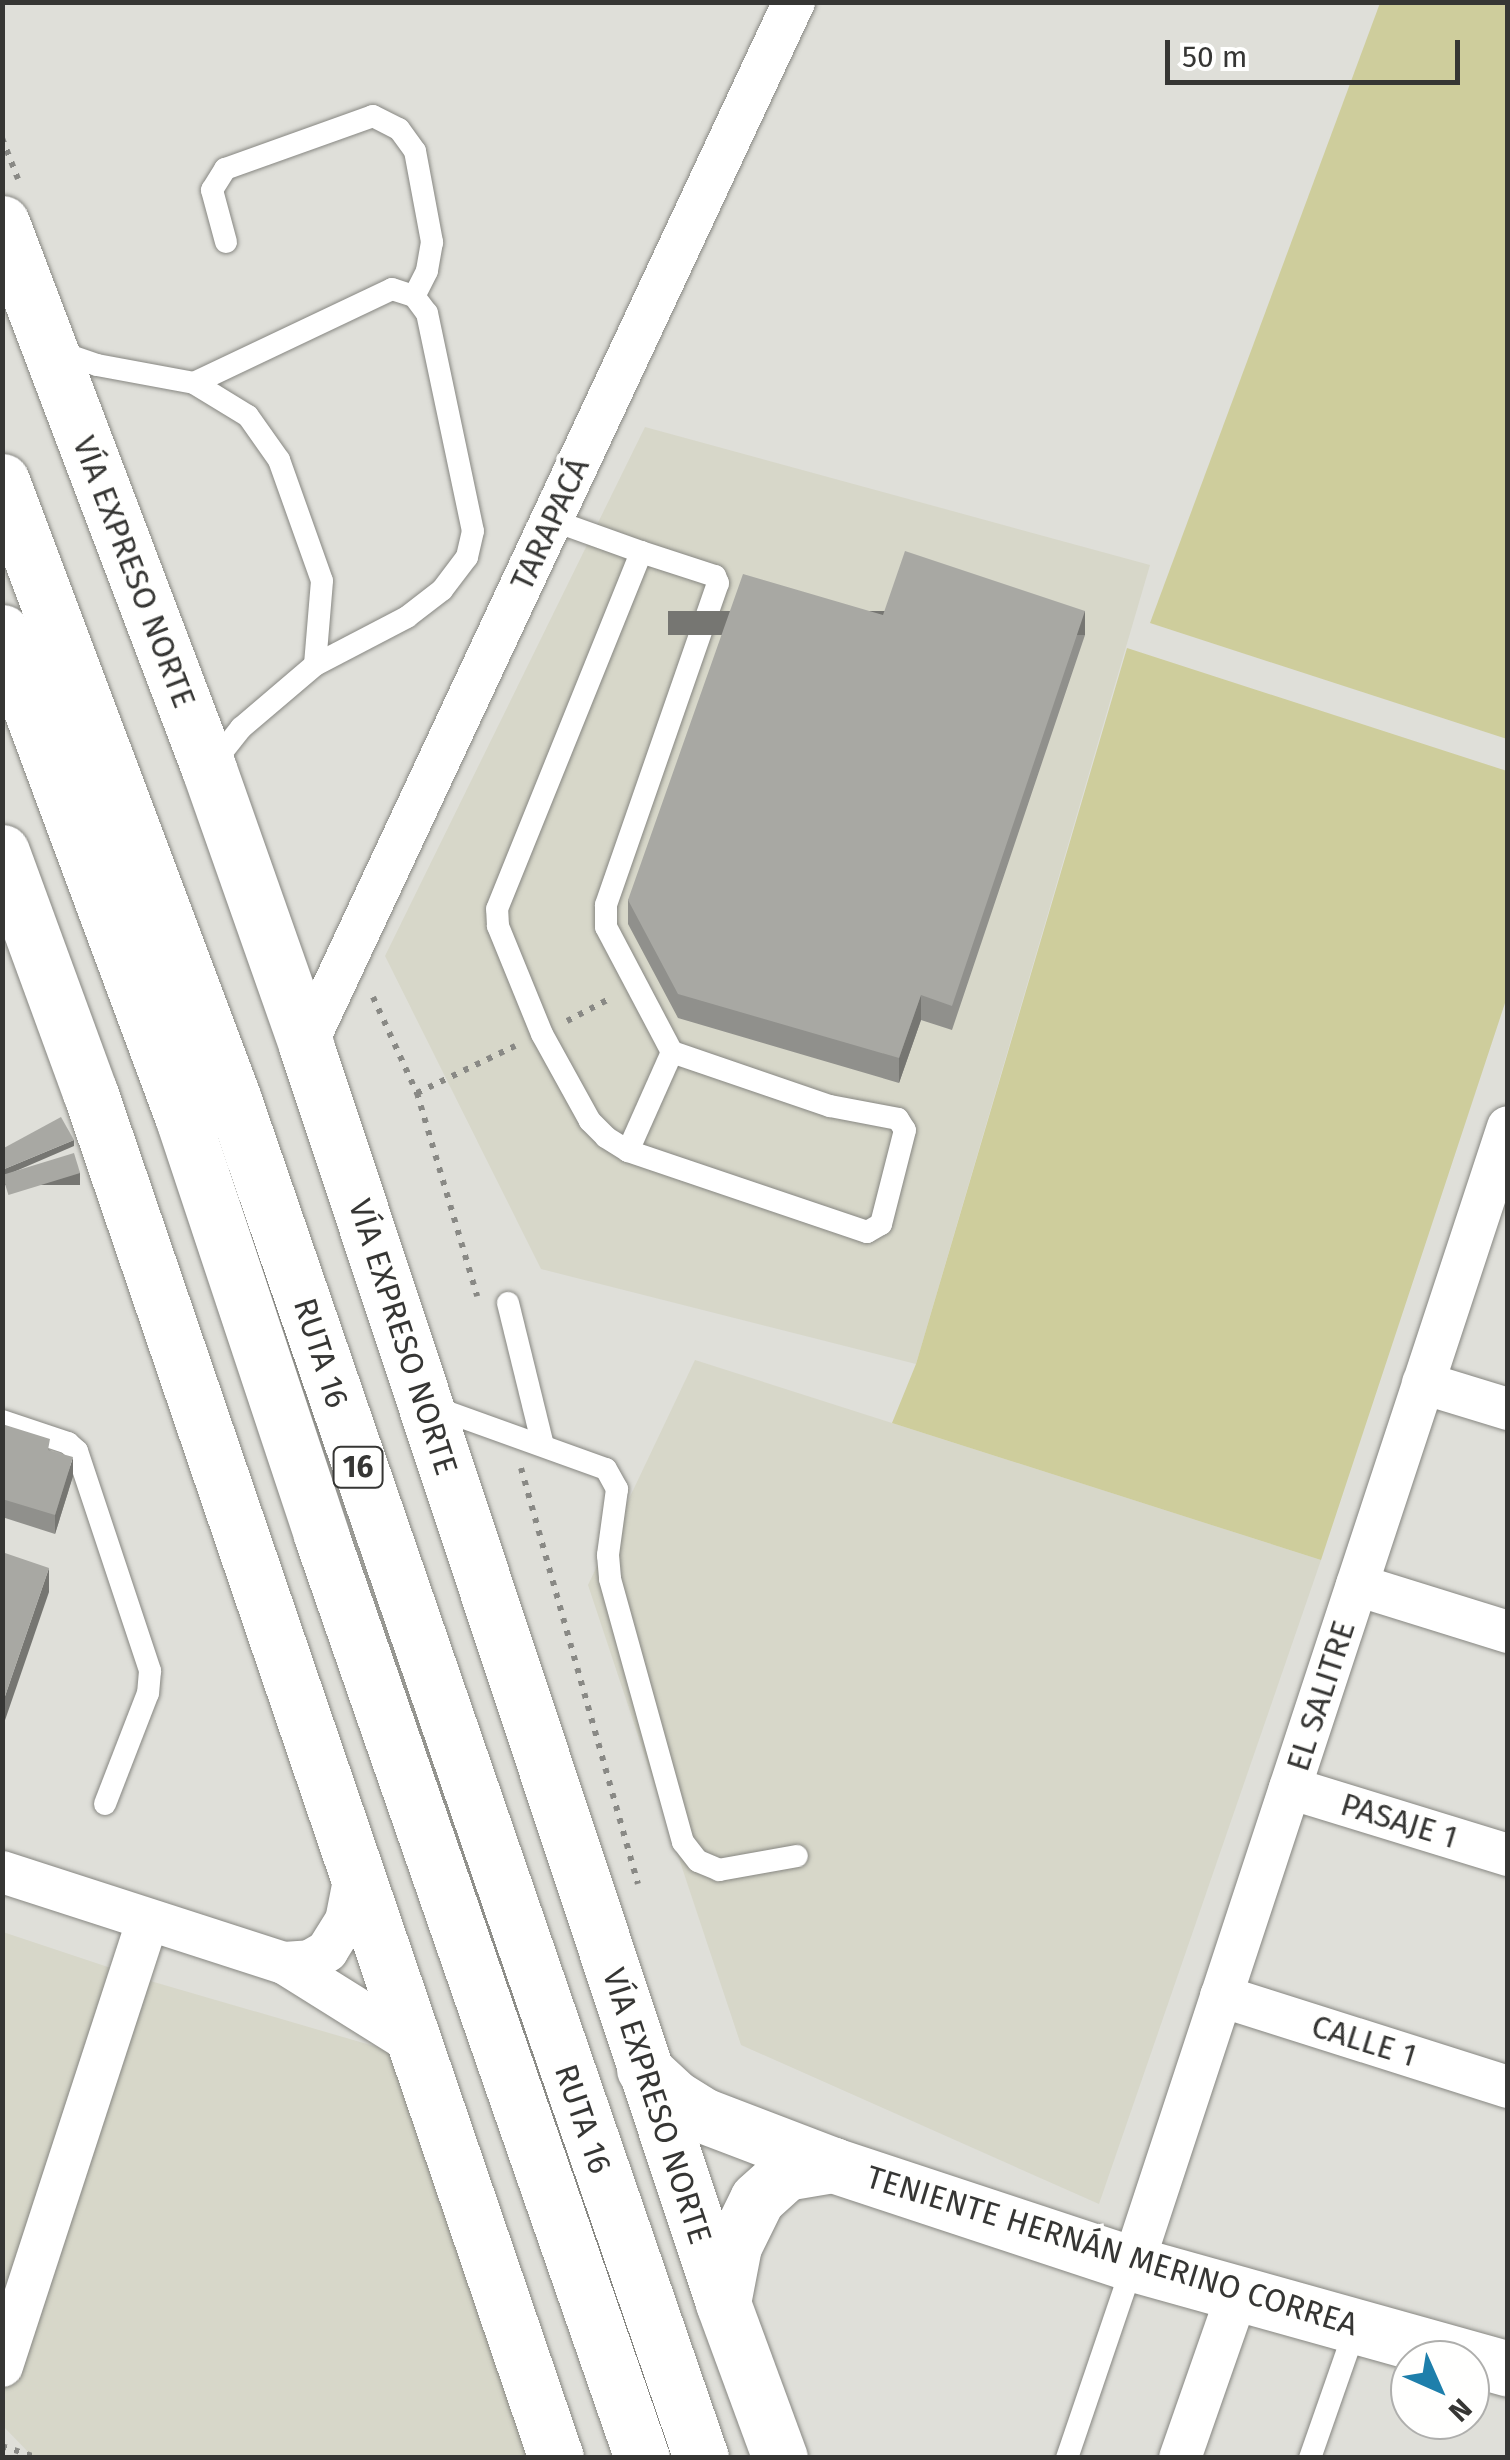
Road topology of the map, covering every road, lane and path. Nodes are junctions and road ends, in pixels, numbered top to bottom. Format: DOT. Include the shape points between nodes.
graph roads {
  1 [pos="794,2"];
  2 [pos="2,224"];
  3 [pos="226,242"];
  4 [pos="414,296"];
  5 [pos="50,350"];
  6 [pos="194,383"];
  7 [pos="2,481"];
  8 [pos="552,520"];
  9 [pos="641,552"];
  10 [pos="2,632"];
  11 [pos="315,665"];
  12 [pos="208,769"];
  13 [pos="2,852"];
  14 [pos="306,1045"];
  15 [pos="672,1052"];
  16 [pos="1508,1127"];
  17 [pos="628,1151"];
  18 [pos="1500,1173"];
  19 [pos="508,1303"];
  20 [pos="1423,1383"];
  21 [pos="425,1404"];
  22 [pos="1508,1409"];
  23 [pos="2,1420"];
  24 [pos="543,1445"];
  25 [pos="1357,1585"];
  26 [pos="1508,1632"];
  27 [pos="1290,1788"];
  28 [pos="105,1804"];
  29 [pos="1508,1854"];
  30 [pos="797,1856"];
  31 [pos="356,1870"];
  32 [pos="2,1872"];
  33 [pos="148,1920"];
  34 [pos="284,1963"];
  35 [pos="1221,1996"];
  36 [pos="417,2046"];
  37 [pos="644,2069"];
  38 [pos="1508,2086"];
  39 [pos="832,2164"];
  40 [pos="1133,2264"];
  41 [pos="1237,2295"];
  42 [pos="723,2303"];
  43 [pos="1356,2327"];
  44 [pos="2,2366"];
  45 [pos="1508,2369"];
  46 [pos="2,2446"];
  47 [pos="39,2458"];
  48 [pos="556,2458"];
  49 [pos="642,2458"];
  50 [pos="701,2458"];
  51 [pos="780,2458"];
  52 [pos="1067,2458"];
  53 [pos="1180,2458"];
  54 [pos="1310,2458"];
  1 -- 8 [label="street, TARAPACÁ"];
  2 -- 5 [label="main road, VÍA EXPRESO NORTE"];
  3 -- 4 [label="lane" via="212,190 225,169 373,116 399,130 415,151 432,242 428,271"];
  4 -- 6 [label="lane" via="392,289"];
  4 -- 11 [label="lane" via="427,312 474,530 467,557 442,590 406,617"];
  5 -- 6 [label="lane"];
  5 -- 12 [label="main road, VÍA EXPRESO NORTE"];
  6 -- 11 [label="lane" via="248,416 279,460 322,581"];
  7 -- 50 [label="main road, RUTA 16 / 16" via="227,1080"];
  8 -- 9 [label="lane"];
  8 -- 14 [label="street, TARAPACÁ"];
  9 -- 15 [label="lane" via="715,576 718,583 606,905 606,927"];
  9 -- 17 [label="lane" via="496,909 542,1034 590,1121"];
  10 -- 49 [label="main road, RUTA 16 / 16" via="183,1119"];
  11 -- 12 [label="lane" via="242,728"];
  12 -- 14 [label="main road, VÍA EXPRESO NORTE"];
  13 -- 31 [label="main road"];
  14 -- 21 [label="main road, VÍA EXPRESO NORTE"];
  15 -- 17 [label="lane"];
  15 -- 17 [label="lane" via="830,1106 898,1119 904,1130 881,1224 867,1232"];
  16 -- 18 [label="street, EL SALITRE"];
  18 -- 20 [label="street, EL SALITRE"];
  19 -- 24 [label="lane"];
  20 -- 22 [label="street"];
  20 -- 25 [label="street, EL SALITRE"];
  21 -- 24 [label="lane"];
  21 -- 37 [label="main road, VÍA EXPRESO NORTE"];
  23 -- 28 [label="lane" via="68,1442 76,1451 150,1671 148,1694"];
  24 -- 30 [label="lane" via="606,1468 617,1489 610,1579 684,1842 698,1861 719,1870"];
  25 -- 26 [label="street"];
  25 -- 27 [label="street, EL SALITRE"];
  27 -- 29 [label="street, PASAJE 1"];
  27 -- 35 [label="street, EL SALITRE"];
  31 -- 34 [label="street" via="346,1921 327,1951"];
  31 -- 36 [label="main road"];
  32 -- 33 [label="street"];
  33 -- 34 [label="street"];
  33 -- 44 [label="street"];
  34 -- 36 [label="street"];
  35 -- 38 [label="street, CALLE 1"];
  35 -- 40 [label="street, EL SALITRE"];
  36 -- 48 [label="main road"];
  37 -- 39 [label="main road, TENIENTE HERNÁN MERINO CORREA" via="705,2116"];
  37 -- 42 [label="main road, VÍA EXPRESO NORTE"];
  39 -- 40 [label="main road, TENIENTE HERNÁN MERINO CORREA"];
  39 -- 42 [label="main road, TENIENTE HERNÁN MERINO CORREA" via="786,2173 758,2199 734,2246"];
  40 -- 41 [label="main road, TENIENTE HERNÁN MERINO CORREA"];
  40 -- 52 [label="lane"];
  41 -- 43 [label="main road, TENIENTE HERNÁN MERINO CORREA"];
  41 -- 53 [label="street"];
  42 -- 51 [label="main road, VÍA EXPRESO NORTE"];
  43 -- 45 [label="main road, TENIENTE HERNÁN MERINO CORREA"];
  43 -- 54 [label="lane"];
  46 -- 47 [label="path"];
}
